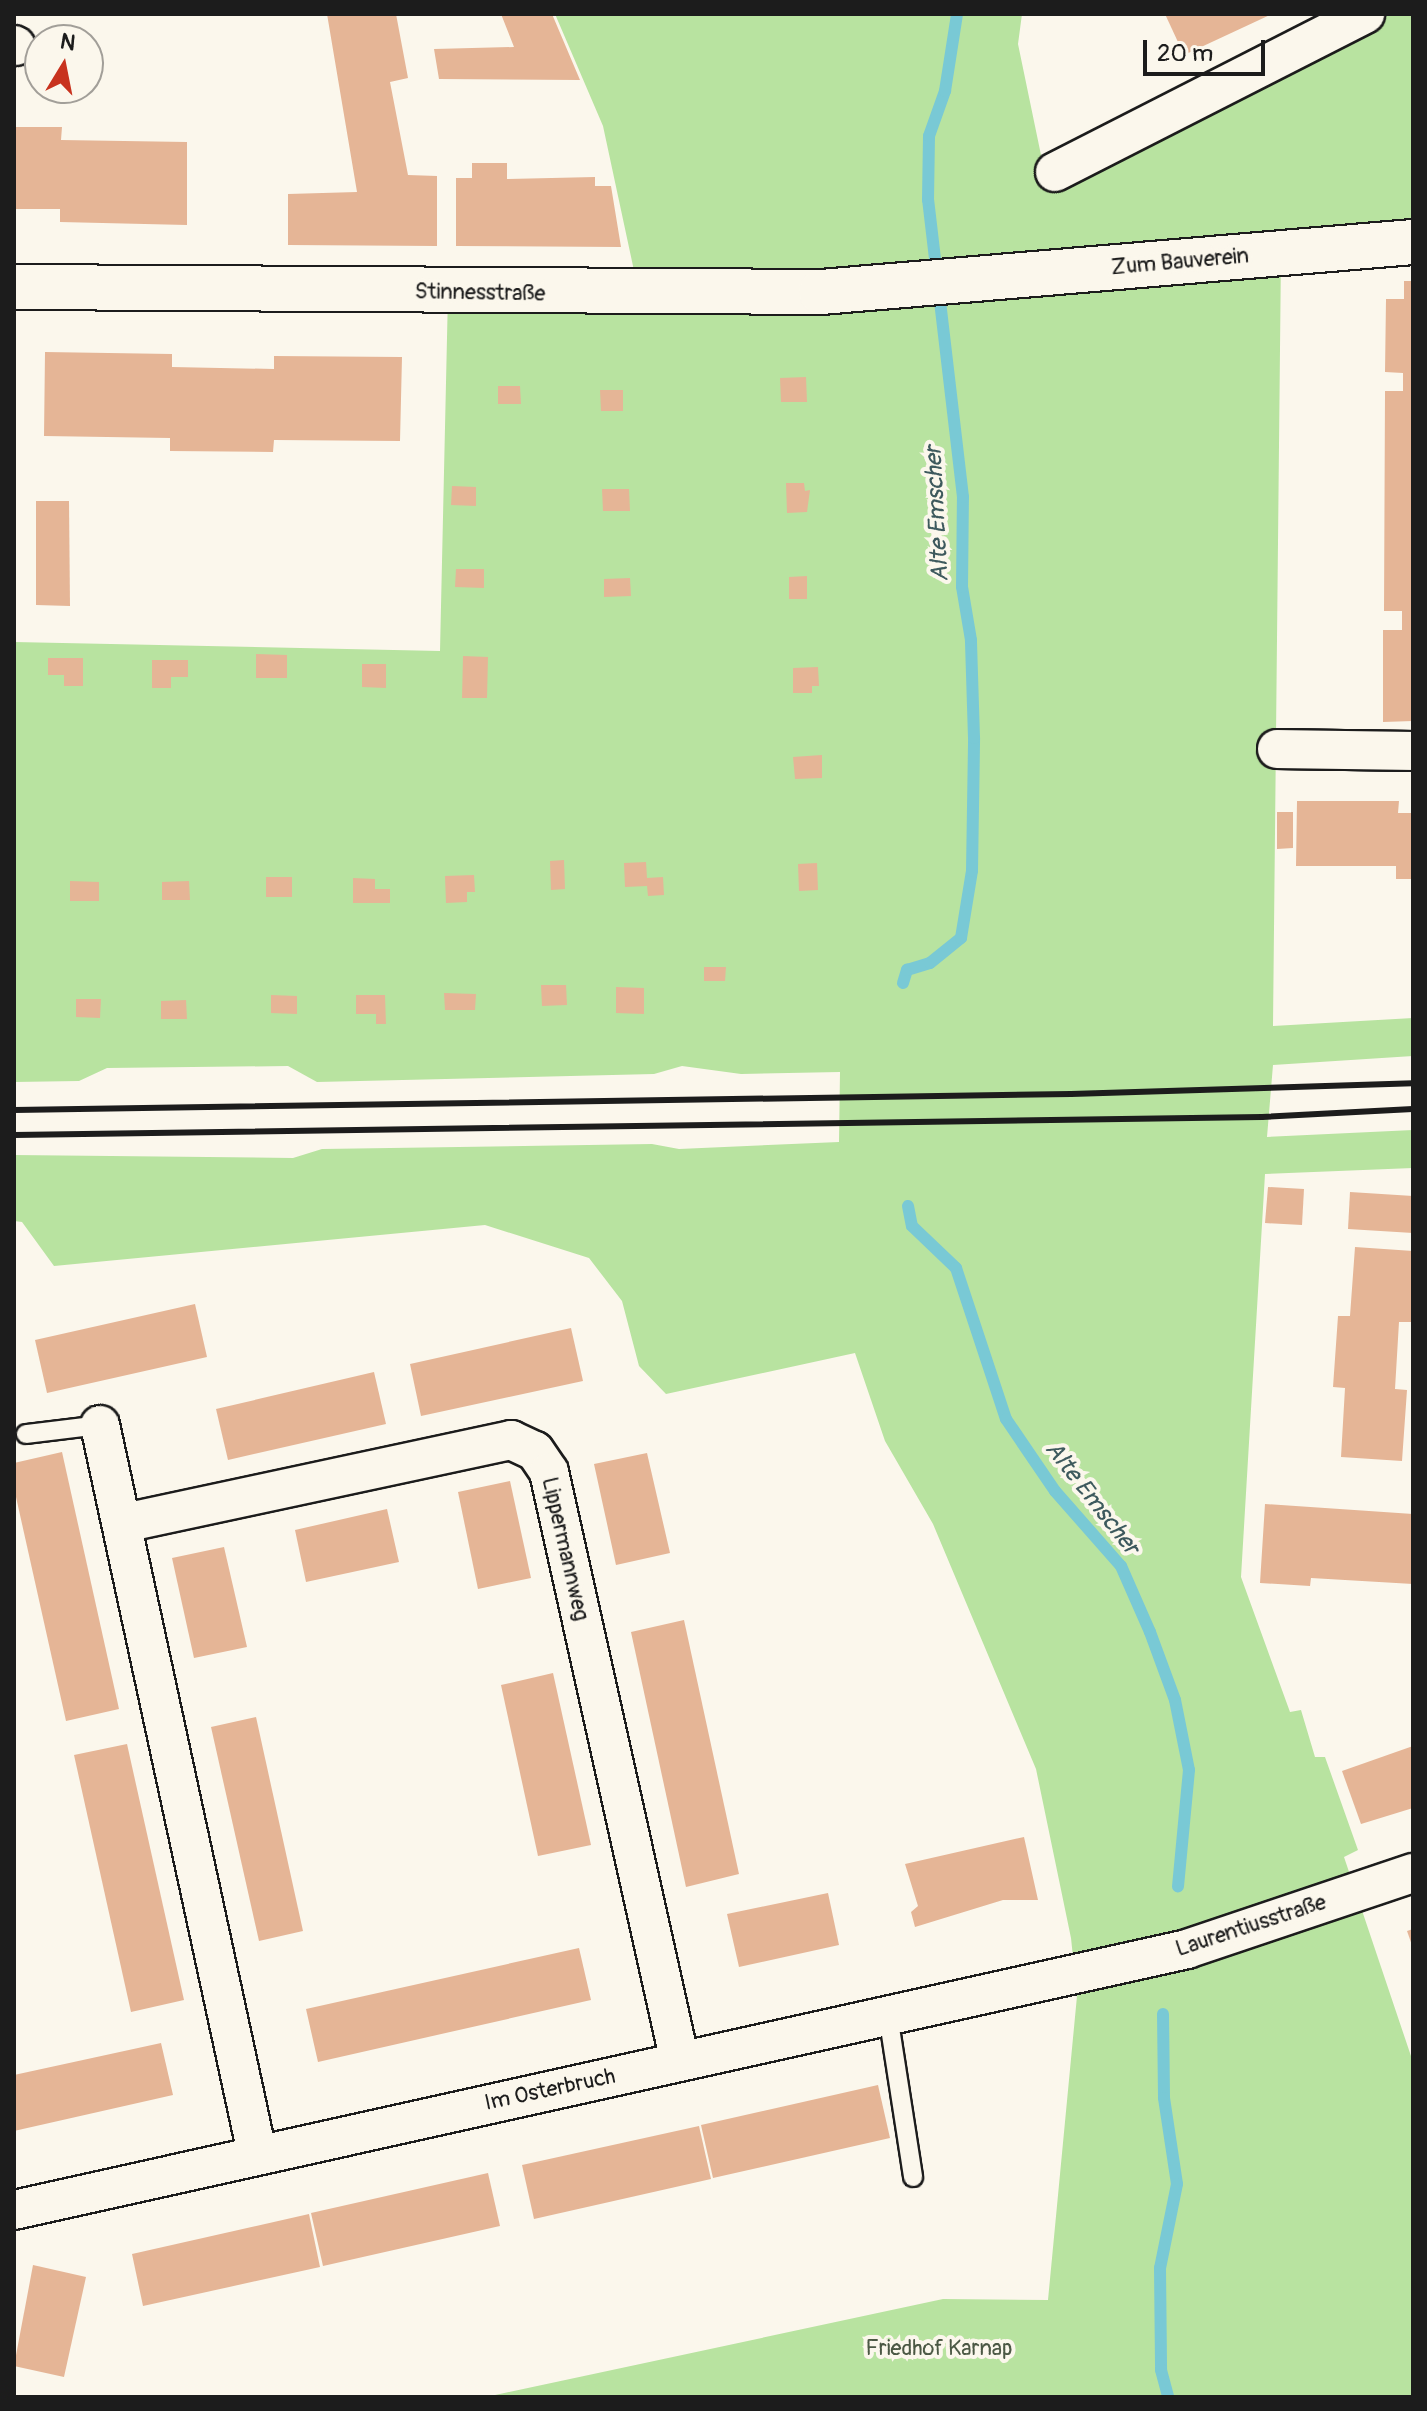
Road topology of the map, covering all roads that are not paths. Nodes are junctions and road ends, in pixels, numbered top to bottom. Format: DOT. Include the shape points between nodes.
graph roads {
  1 [pos="1357,15"];
  2 [pos="1055,172"];
  3 [pos="1413,242"];
  4 [pos="959,282"];
  5 [pos="14,287"];
  6 [pos="1277,749"];
  7 [pos="1413,751"];
  8 [pos="100,1425"];
  9 [pos="26,1434"];
  10 [pos="124,1523"];
  11 [pos="1413,1873"];
  12 [pos="1087,1972"];
  13 [pos="888,2015"];
  14 [pos="680,2062"];
  15 [pos="257,2153"];
  16 [pos="913,2177"];
  17 [pos="14,2210"];
  1 -- 2 [label="street"];
  3 -- 4 [label="street, Zum Bauverein"];
  4 -- 5 [label="street, Stinnesstraße" via="661,295"];
  6 -- 7 [label="street"];
  8 -- 9 [label="lane"];
  8 -- 10 [label="street"];
  10 -- 14 [label="street, Lippermannweg" via="511,1440 535,1451 549,1472"];
  10 -- 15 [label="street"];
  11 -- 12 [label="street, Laurentiusstraße" via="1187,1949"];
  12 -- 13 [label="street, Im Osterbruch"];
  13 -- 14 [label="street, Im Osterbruch"];
  13 -- 16 [label="lane"];
  14 -- 15 [label="street, Im Osterbruch"];
  15 -- 17 [label="street, Im Osterbruch"];
}
